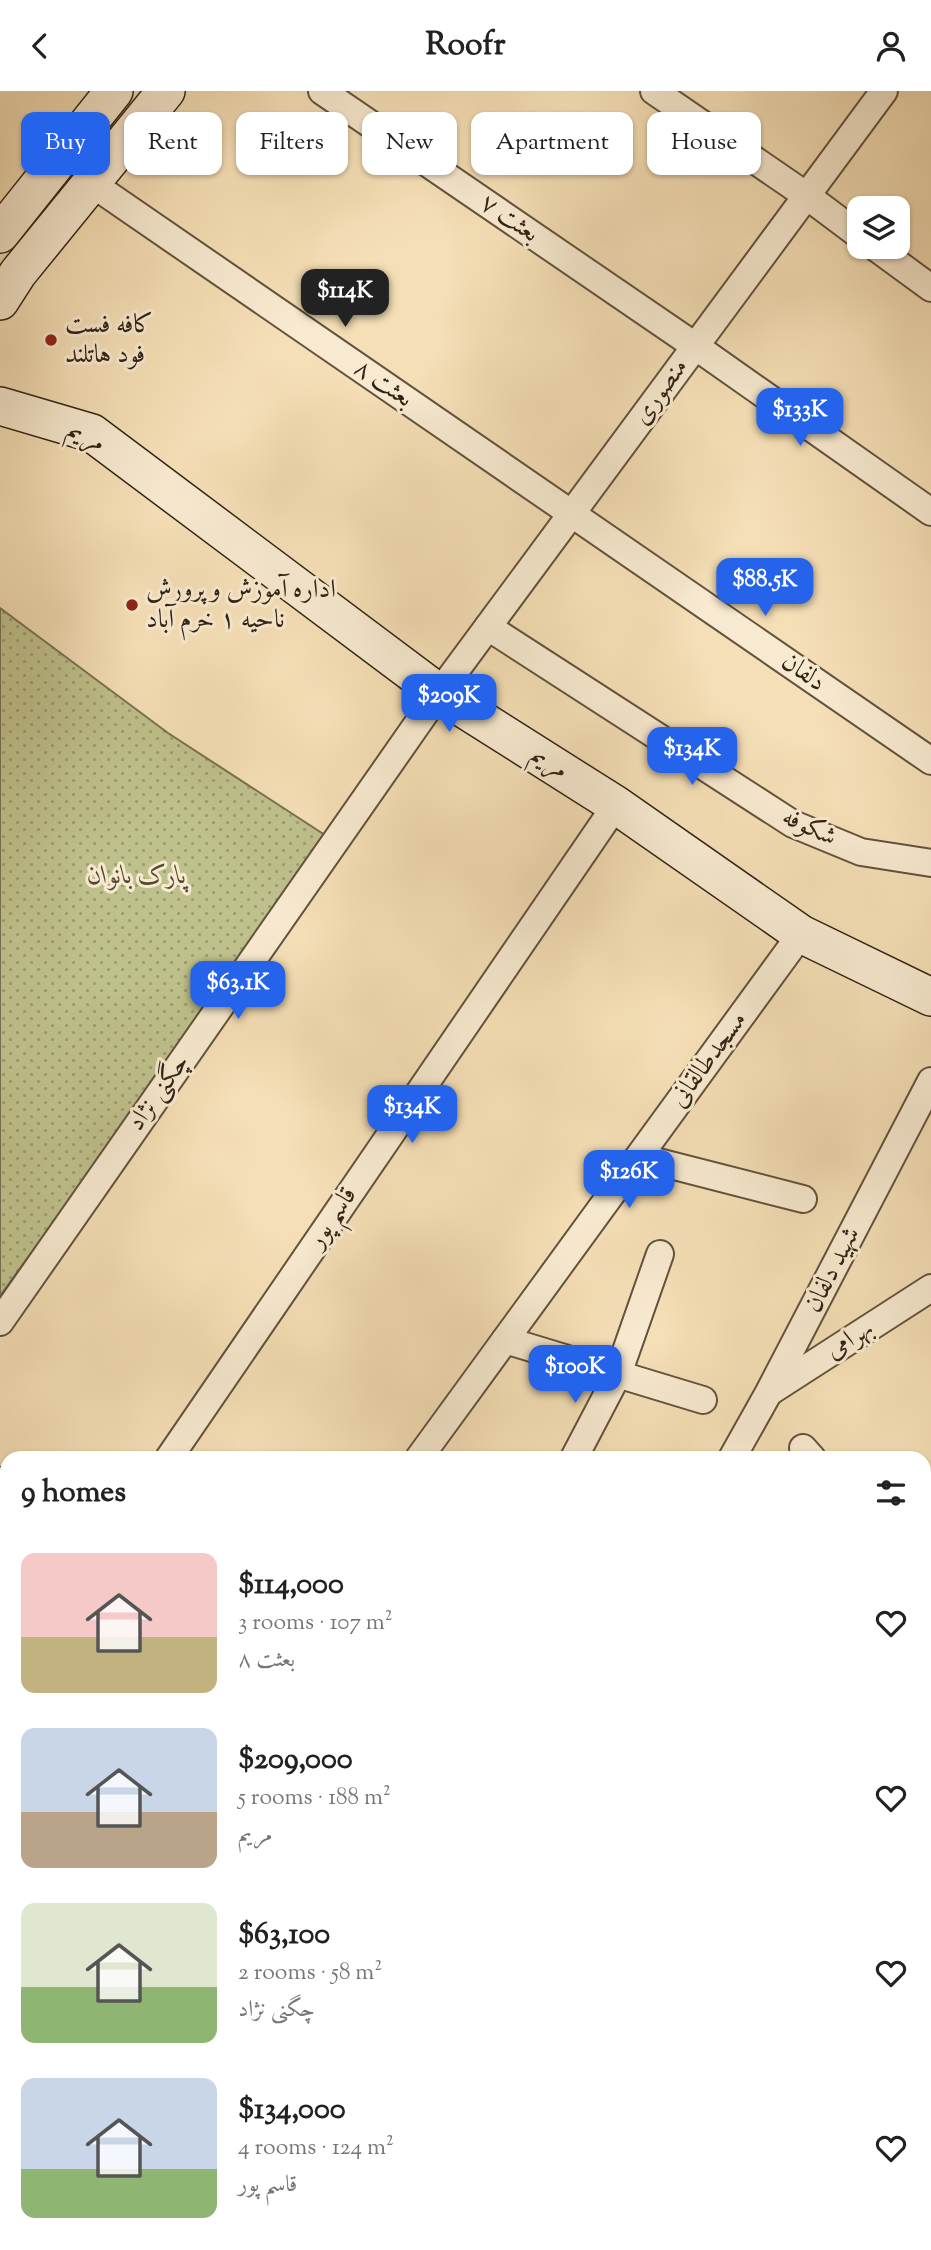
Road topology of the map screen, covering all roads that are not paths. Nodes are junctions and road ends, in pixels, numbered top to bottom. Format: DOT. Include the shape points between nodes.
graph roads {
  1 [pos="114,91"];
  2 [pos="166,91"];
  3 [pos="322,91"];
  4 [pos="654,91"];
  5 [pos="884,91"];
  6 [pos="91,183"];
  7 [pos="807,196"];
  8 [pos="847,226"];
  9 [pos="0,234"];
  10 [pos="891,259"];
  11 [pos="931,288"];
  12 [pos="0,301"];
  13 [pos="695,346"];
  14 [pos="0,406"];
  15 [pos="931,512"];
  16 [pos="572,514"];
  17 [pos="488,627"];
  18 [pos="439,693"];
  19 [pos="931,761"];
  20 [pos="616,805"];
  21 [pos="931,863"];
  22 [pos="801,934"];
  23 [pos="931,996"];
  24 [pos="931,1081"];
  25 [pos="639,1157"];
  26 [pos="803,1199"];
  27 [pos="660,1254"];
  28 [pos="931,1288"];
  29 [pos="0,1322"];
  30 [pos="505,1340"];
  31 [pos="618,1374"];
  32 [pos="769,1392"];
  33 [pos="703,1400"];
  34 [pos="174,1451"];
  35 [pos="424,1451"];
  36 [pos="578,1451"];
  37 [pos="736,1451"];
  1 -- 9 [label="street"];
  2 -- 6 [label="street"];
  3 -- 13 [label="street, بعثت ۷"];
  4 -- 7 [label="street"];
  5 -- 7 [label="street, منصوری"];
  6 -- 12 [label="street"];
  6 -- 16 [label="street, بعثت ۸"];
  7 -- 8 [label="street"];
  7 -- 13 [label="street, منصوری"];
  10 -- 11 [label="street"];
  13 -- 15 [label="street, بعثت ۷"];
  13 -- 16 [label="street, منصوری"];
  14 -- 18 [label="street, مریم" via="92,433"];
  16 -- 17 [label="street, منصوری"];
  16 -- 19 [label="street, دلفان"];
  17 -- 18 [label="street, منصوری"];
  17 -- 21 [label="street, شکوفه" via="793,824 861,852"];
  18 -- 20 [label="street, مریم"];
  18 -- 29 [label="street, چگنی نژاد"];
  20 -- 22 [label="street, مریم"];
  20 -- 34 [label="street, قاسم پور"];
  22 -- 23 [label="street, مریم"];
  22 -- 25 [label="street, مسجدطالقانی"];
  24 -- 32 [label="street, شهید دلفان"];
  25 -- 26 [label="street"];
  25 -- 30 [label="street, مسجدطالقانی"];
  27 -- 31 [label="street"];
  28 -- 32 [label="street, بهرامی"];
  30 -- 31 [label="street"];
  30 -- 35 [label="street, مسجدطالقانی"];
  31 -- 33 [label="street"];
  31 -- 36 [label="street"];
  32 -- 37 [label="street, شهید دلفان"];
}
